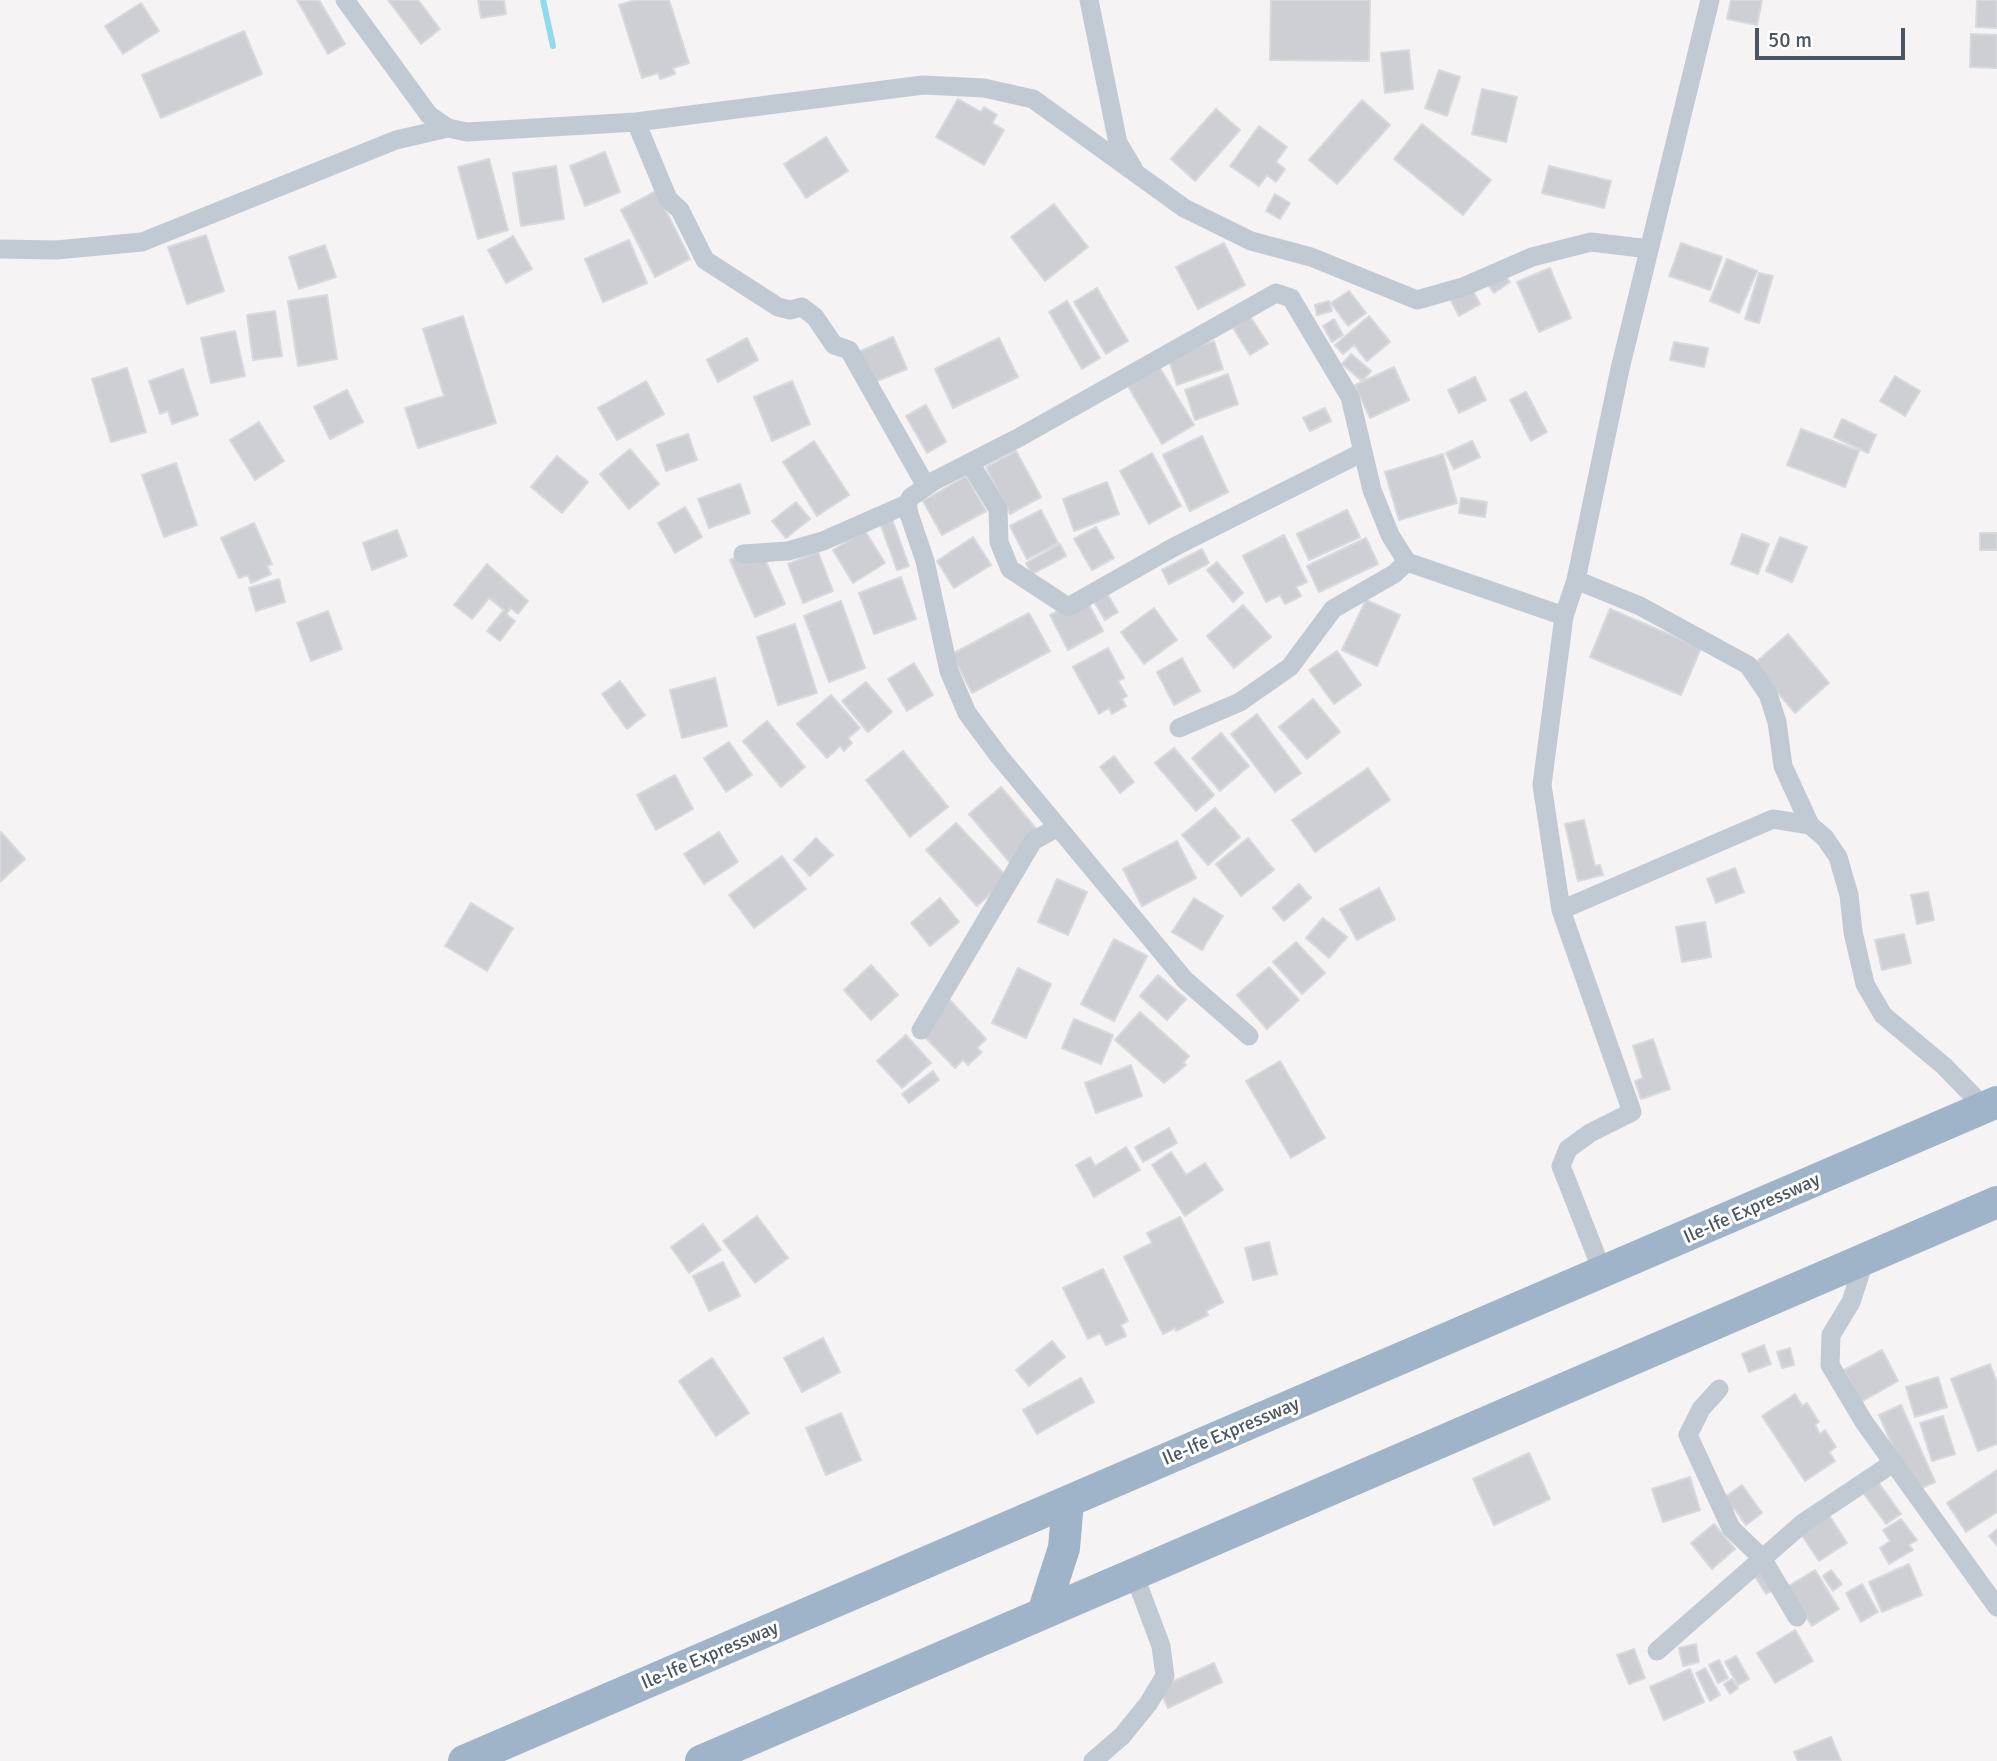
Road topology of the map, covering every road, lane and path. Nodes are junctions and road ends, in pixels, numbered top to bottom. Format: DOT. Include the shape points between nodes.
graph roads {
  1 [pos="345,0"];
  2 [pos="1089,0"];
  3 [pos="1710,0"];
  4 [pos="636,122"];
  5 [pos="448,128"];
  6 [pos="1140,178"];
  7 [pos="0,248"];
  8 [pos="1650,248"];
  9 [pos="1363,452"];
  10 [pos="970,463"];
  11 [pos="926,486"];
  12 [pos="907,504"];
  13 [pos="743,554"];
  14 [pos="1407,562"];
  15 [pos="1576,580"];
  16 [pos="1564,616"];
  17 [pos="1179,728"];
  18 [pos="1810,825"];
  19 [pos="1058,827"];
  20 [pos="1561,911"];
  21 [pos="921,1030"];
  22 [pos="1250,1036"];
  23 [pos="1991,1105"];
  24 [pos="1997,1202"];
  25 [pos="1865,1259"];
  26 [pos="1603,1273"];
  27 [pos="1719,1389"];
  28 [pos="1893,1463"];
  29 [pos="1068,1502"];
  30 [pos="1762,1558"];
  31 [pos="1134,1574"];
  32 [pos="1997,1607"];
  33 [pos="1042,1613"];
  34 [pos="1797,1617"];
  35 [pos="1657,1651"];
  36 [pos="464,1761"];
  37 [pos="701,1761"];
  38 [pos="1093,1761"];
  1 -- 5 [label="street" via="429,115"];
  2 -- 6 [label="street" via="1118,143"];
  3 -- 8 [label="street"];
  4 -- 5 [label="street" via="467,132"];
  4 -- 6 [label="street" via="923,85 984,88 1033,99"];
  4 -- 11 [label="street" via="668,199 680,210 705,260 778,307 802,307 815,317 834,345 849,350"];
  5 -- 7 [label="street" via="396,140 142,242 55,250"];
  6 -- 8 [label="street" via="1184,208 1251,241 1311,257 1417,300 1463,287 1532,257 1591,243"];
  8 -- 15 [label="street"];
  9 -- 10 [label="street" via="1174,547 1068,607 1010,569 999,542 998,509"];
  9 -- 10 [label="street" via="1350,397 1291,298 1276,293"];
  9 -- 14 [label="street" via="1372,491"];
  10 -- 11 [label="street"];
  11 -- 12 [label="street"];
  12 -- 13 [label="street" via="823,541 788,551"];
  12 -- 19 [label="street" via="925,561 949,671 967,713"];
  14 -- 16 [label="street"];
  14 -- 17 [label="street" via="1394,575 1334,609 1290,667 1240,702"];
  15 -- 16 [label="street"];
  15 -- 18 [label="street" via="1640,606 1748,666 1768,694 1783,766"];
  16 -- 20 [label="street" via="1542,785"];
  18 -- 20 [label="street" via="1773,819"];
  18 -- 23 [label="street" via="1838,857 1865,984 1883,1015"];
  19 -- 21 [label="street" via="1033,841"];
  19 -- 22 [label="street" via="1185,980"];
  20 -- 26 [label="street" via="1632,1112 1568,1149 1560,1166"];
  23 -- 26 [label="highway, Ile-Ife Expressway"];
  24 -- 25 [label="highway"];
  25 -- 28 [label="street" via="1851,1301 1830,1335 1830,1365"];
  25 -- 31 [label="highway"];
  26 -- 29 [label="highway, Ile-Ife Expressway"];
  27 -- 30 [label="street" via="1688,1434 1731,1528"];
  28 -- 30 [label="street" via="1803,1522"];
  28 -- 32 [label="street"];
  29 -- 33 [label="highway" via="1064,1548"];
  29 -- 36 [label="highway, Ile-Ife Expressway"];
  30 -- 34 [label="street"];
  30 -- 35 [label="street"];
  31 -- 33 [label="highway"];
  31 -- 38 [label="street" via="1161,1646 1165,1676 1122,1736"];
  33 -- 37 [label="highway"];
}
